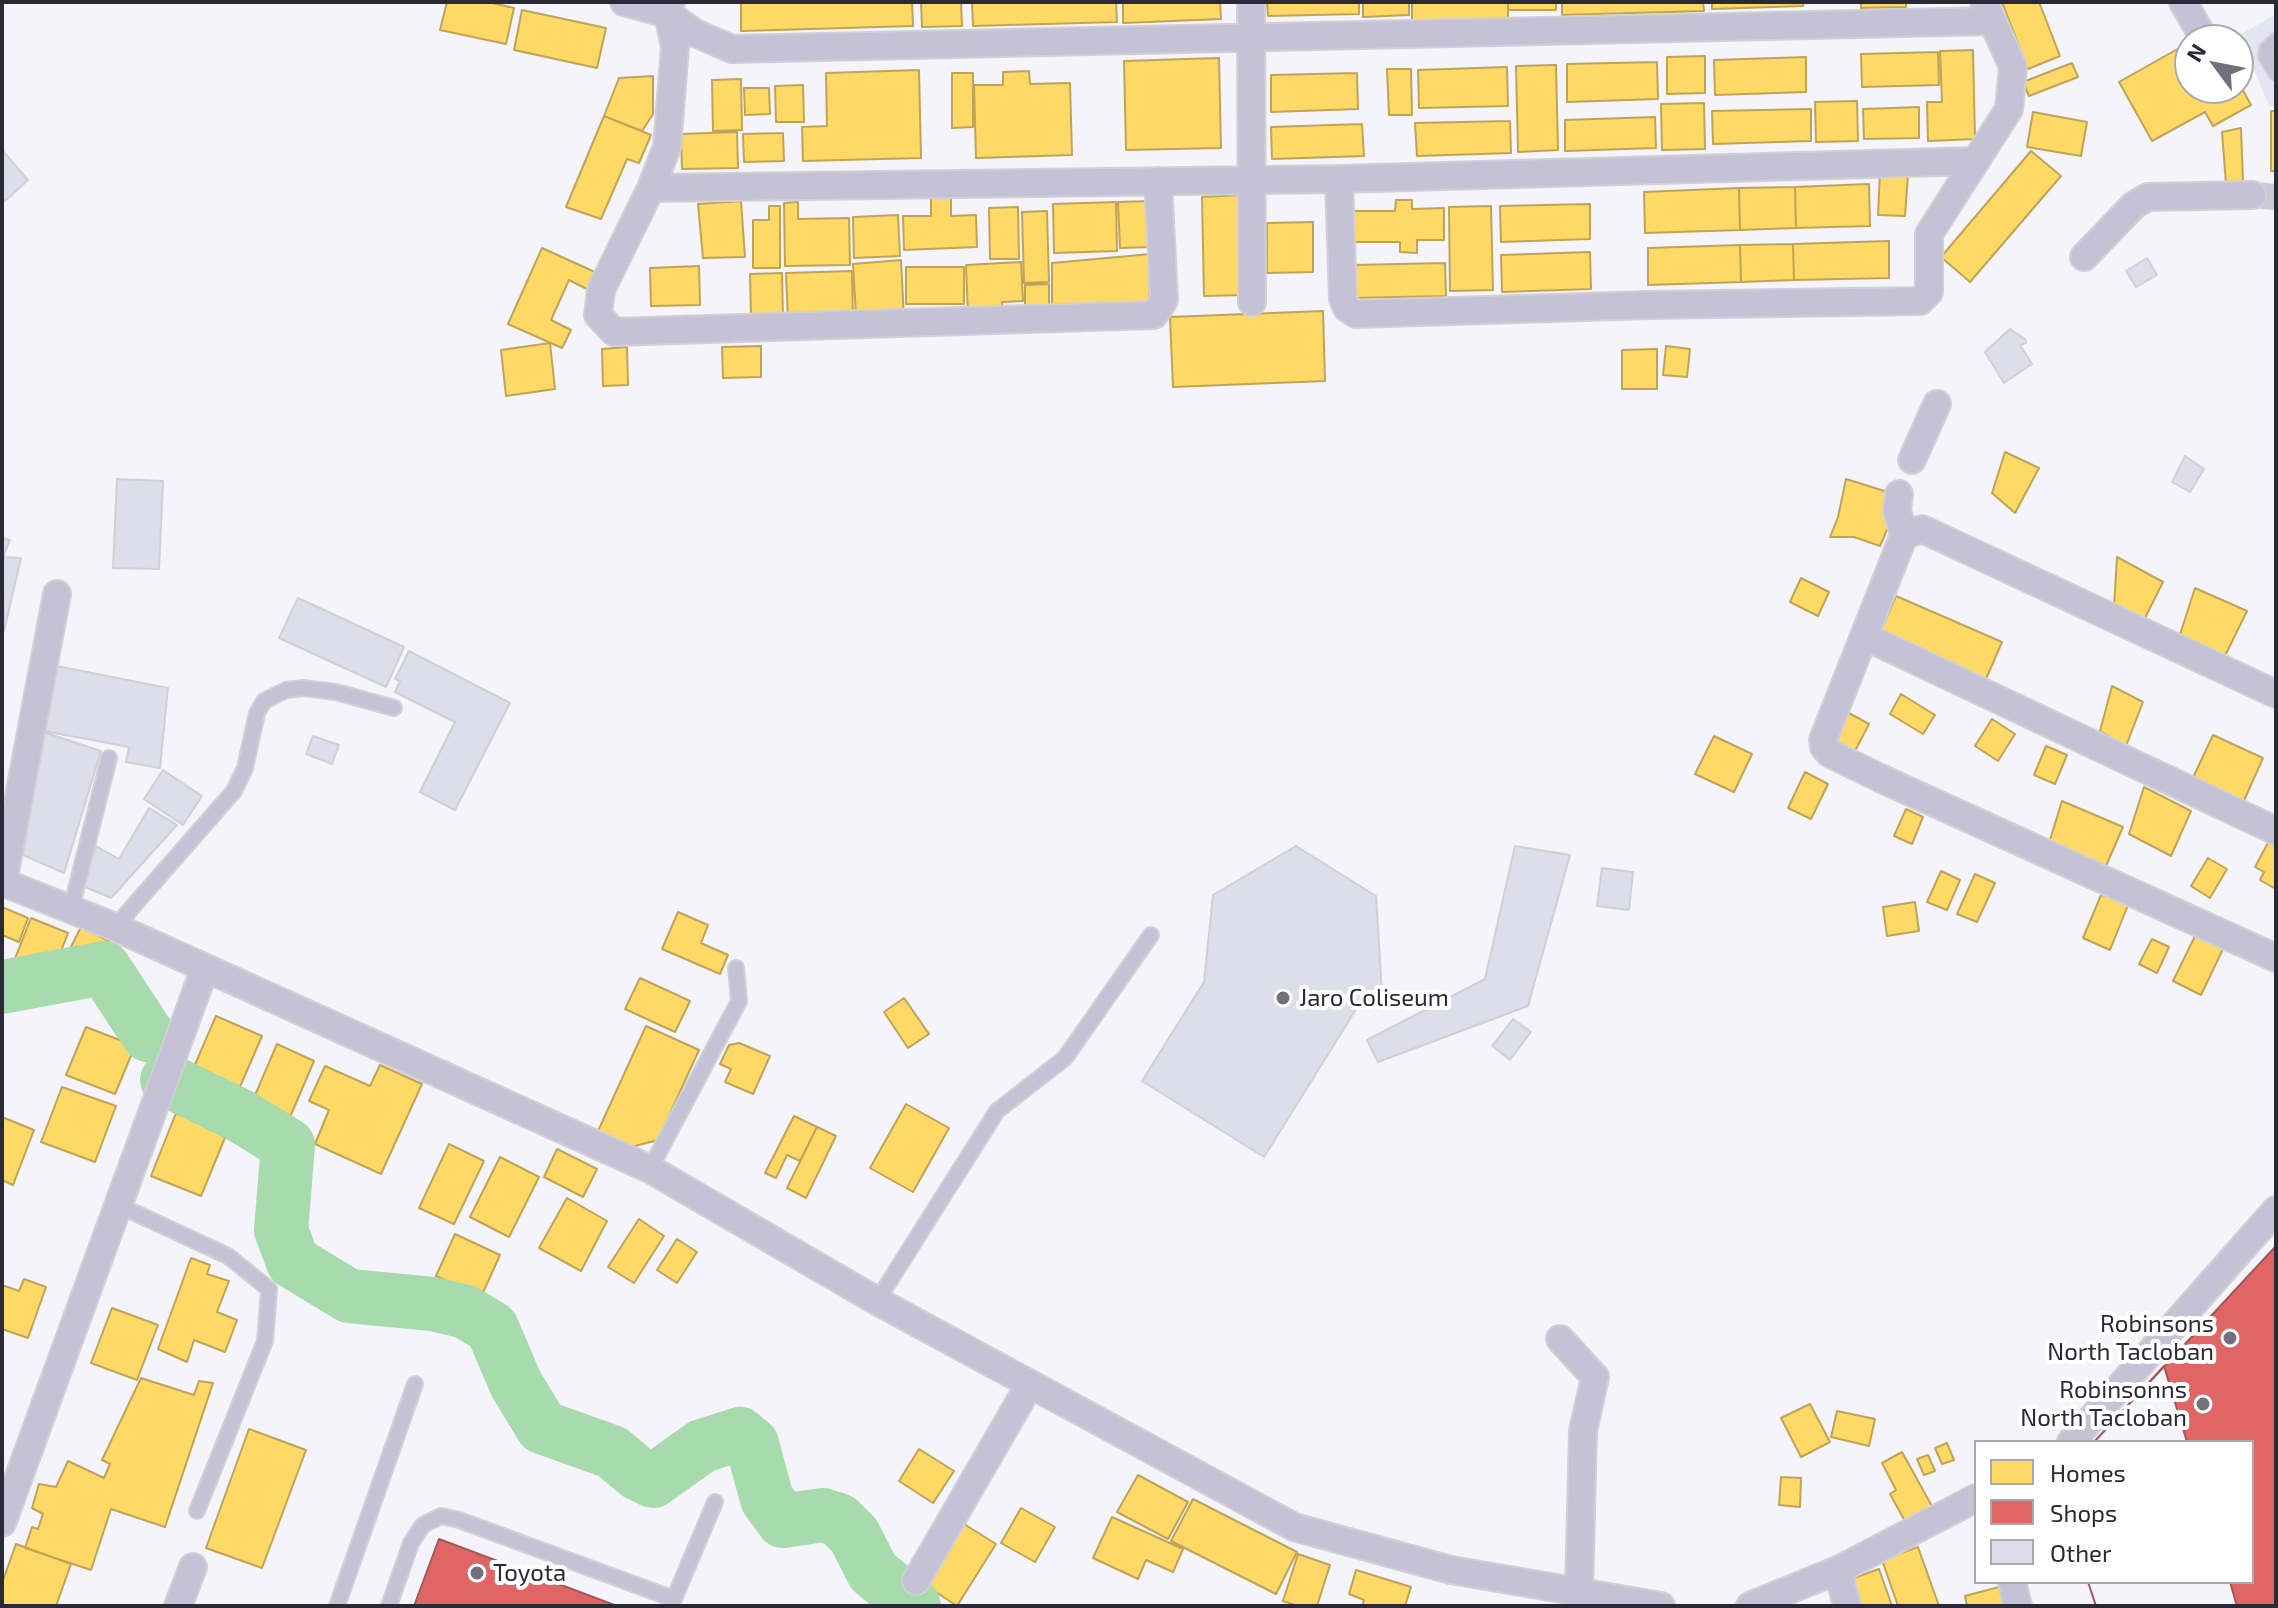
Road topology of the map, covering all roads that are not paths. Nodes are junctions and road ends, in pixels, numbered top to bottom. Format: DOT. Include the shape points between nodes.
graph roads {
  1 [pos="624,2"];
  2 [pos="1251,2"];
  3 [pos="2183,2"];
  4 [pos="669,8"];
  5 [pos="1988,12"];
  6 [pos="2196,24"];
  7 [pos="1253,37"];
  8 [pos="2276,41"];
  9 [pos="2276,73"];
  10 [pos="1976,161"];
  11 [pos="1250,179"];
  12 [pos="1339,179"];
  13 [pos="1158,181"];
  14 [pos="651,188"];
  15 [pos="2252,195"];
  16 [pos="2084,257"];
  17 [pos="1252,302"];
  18 [pos="1937,404"];
  19 [pos="1912,460"];
  20 [pos="1899,494"];
  21 [pos="1904,535"];
  22 [pos="57,594"];
  23 [pos="1864,636"];
  24 [pos="2276,694"];
  25 [pos="394,708"];
  26 [pos="109,758"];
  27 [pos="2276,831"];
  28 [pos="3,882"];
  29 [pos="71,909"];
  30 [pos="115,927"];
  31 [pos="1151,935"];
  32 [pos="2276,958"];
  33 [pos="205,968"];
  34 [pos="736,968"];
  35 [pos="650,1169"];
  36 [pos="118,1205"];
  37 [pos="2276,1210"];
  38 [pos="877,1301"];
  39 [pos="1560,1339"];
  40 [pos="415,1384"];
  41 [pos="1030,1384"];
  42 [pos="2073,1440"];
  43 [pos="1974,1499"];
  44 [pos="715,1502"];
  45 [pos="197,1511"];
  46 [pos="2,1523"];
  47 [pos="193,1567"];
  48 [pos="1838,1570"];
  49 [pos="916,1581"];
  50 [pos="2012,1584"];
  51 [pos="1579,1592"];
  52 [pos="673,1603"];
  53 [pos="178,1606"];
  54 [pos="337,1606"];
  55 [pos="389,1606"];
  56 [pos="1661,1606"];
  57 [pos="1750,1606"];
  58 [pos="1847,1606"];
  59 [pos="2018,1606"];
  1 -- 4 [label="street"];
  2 -- 7 [label="street"];
  3 -- 6 [label="street"];
  4 -- 7 [label="street" via="695,33 732,49"];
  4 -- 14 [label="street" via="675,47 667,147"];
  5 -- 7 [label="street"];
  5 -- 10 [label="street" via="2013,67 2009,109"];
  7 -- 11 [label="street"];
  8 -- 9 [label="lane" via="2266,56"];
  10 -- 12 [label="street"];
  10 -- 12 [label="street" via="1929,234 1929,292 1920,301 1356,314 1343,299"];
  11 -- 12 [label="street"];
  11 -- 13 [label="street"];
  11 -- 17 [label="street"];
  13 -- 14 [label="street"];
  13 -- 14 [label="street" via="1164,300 1154,315 614,332 598,315 601,290"];
  15 -- 16 [label="street" via="2148,197"];
  18 -- 19 [label="street"];
  20 -- 21 [label="street" via="1897,511"];
  21 -- 23 [label="street"];
  21 -- 24 [label="street" via="1922,529"];
  22 -- 28 [label="street"];
  23 -- 27 [label="street"];
  23 -- 32 [label="street" via="1823,740 1829,753"];
  25 -- 30 [label="lane" via="303,688 264,701 234,791"];
  26 -- 29 [label="lane"];
  28 -- 29 [label="street"];
  29 -- 30 [label="street"];
  30 -- 33 [label="street"];
  31 -- 38 [label="lane" via="1065,1058 997,1111"];
  33 -- 35 [label="street"];
  33 -- 36 [label="street"];
  34 -- 35 [label="lane" via="739,1001"];
  35 -- 38 [label="street"];
  36 -- 45 [label="lane" via="228,1256 269,1289 265,1341"];
  36 -- 46 [label="street"];
  37 -- 42 [label="street"];
  38 -- 41 [label="street"];
  39 -- 51 [label="street" via="1595,1377 1583,1431"];
  40 -- 54 [label="lane"];
  41 -- 49 [label="street"];
  41 -- 51 [label="street" via="1294,1527 1451,1570"];
  43 -- 48 [label="street"];
  44 -- 52 [label="lane"];
  47 -- 53 [label="street"];
  48 -- 57 [label="street"];
  48 -- 58 [label="street"];
  50 -- 59 [label="street"];
  51 -- 56 [label="street"];
  52 -- 55 [label="lane" via="441,1516 423,1525 411,1543"];
}
